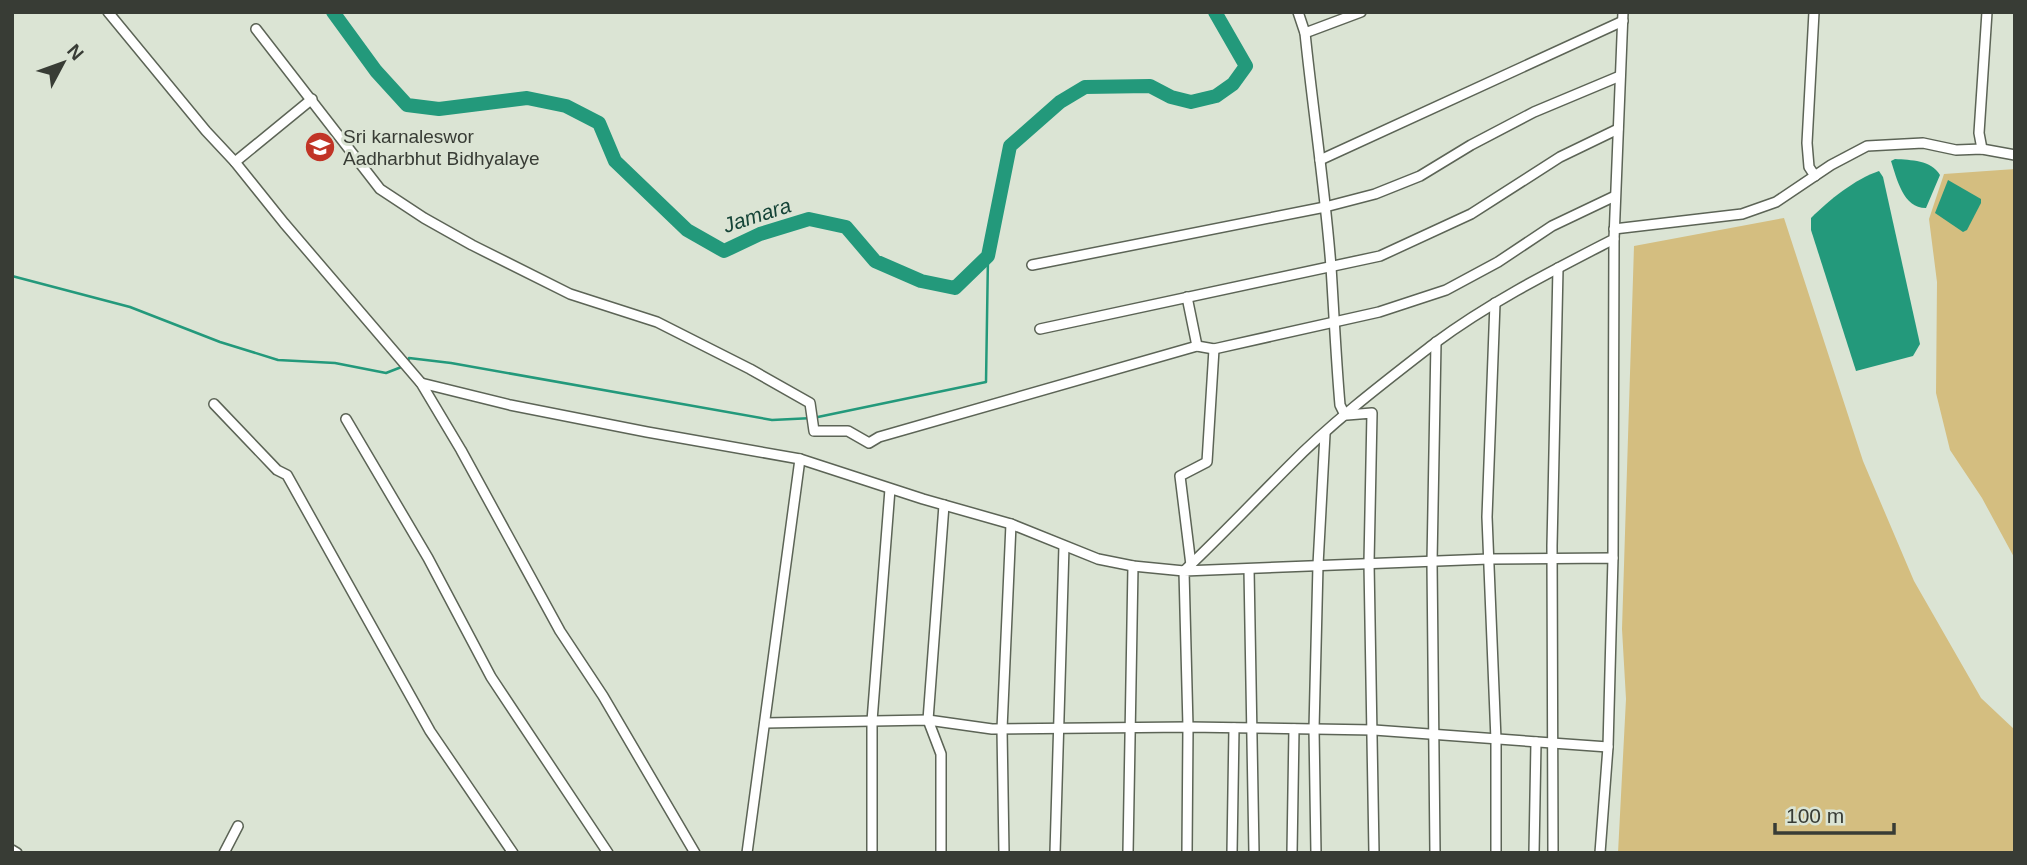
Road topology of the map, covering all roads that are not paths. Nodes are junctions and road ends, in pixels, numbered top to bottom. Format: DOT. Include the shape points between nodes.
graph roads {
  1 [pos="108,12"];
  2 [pos="1298,12"];
  3 [pos="1361,12"];
  4 [pos="1814,12"];
  5 [pos="1987,12"];
  6 [pos="1623,16"];
  7 [pos="256,29"];
  8 [pos="1305,33"];
  9 [pos="1620,76"];
  10 [pos="312,99"];
  11 [pos="1618,129"];
  12 [pos="1982,149"];
  13 [pos="2015,155"];
  14 [pos="1320,160"];
  15 [pos="235,162"];
  16 [pos="1815,176"];
  17 [pos="1615,196"];
  18 [pos="1325,207"];
  19 [pos="1614,234"];
  20 [pos="1032,265"];
  21 [pos="1331,268"];
  22 [pos="1558,268"];
  23 [pos="1187,297"];
  24 [pos="1495,303"];
  25 [pos="1333,322"];
  26 [pos="1040,328"];
  27 [pos="1436,342"];
  28 [pos="1197,346"];
  29 [pos="1214,349"];
  30 [pos="421,383"];
  31 [pos="214,404"];
  32 [pos="1345,415"];
  33 [pos="346,419"];
  34 [pos="1325,434"];
  35 [pos="800,460"];
  36 [pos="890,489"];
  37 [pos="944,505"];
  38 [pos="1011,524"];
  39 [pos="1065,546"];
  40 [pos="1552,558"];
  41 [pos="1613,558"];
  42 [pos="1489,559"];
  43 [pos="1432,562"];
  44 [pos="1369,563"];
  45 [pos="1318,565"];
  46 [pos="1133,566"];
  47 [pos="1187,568"];
  48 [pos="1249,569"];
  49 [pos="928,720"];
  50 [pos="872,721"];
  51 [pos="765,723"];
  52 [pos="1130,727"];
  53 [pos="1188,727"];
  54 [pos="1234,728"];
  55 [pos="1252,728"];
  56 [pos="1002,729"];
  57 [pos="1057,729"];
  58 [pos="1294,729"];
  59 [pos="1314,729"];
  60 [pos="1374,730"];
  61 [pos="1434,733"];
  62 [pos="1496,740"];
  63 [pos="1536,742"];
  64 [pos="1553,743"];
  65 [pos="1608,747"];
  66 [pos="238,826"];
  67 [pos="12,850"];
  68 [pos="18,853"];
  69 [pos="224,853"];
  70 [pos="513,853"];
  71 [pos="608,853"];
  72 [pos="695,853"];
  73 [pos="747,853"];
  74 [pos="872,853"];
  75 [pos="941,853"];
  76 [pos="1004,853"];
  77 [pos="1055,853"];
  78 [pos="1128,853"];
  79 [pos="1187,853"];
  80 [pos="1232,853"];
  81 [pos="1254,853"];
  82 [pos="1292,853"];
  83 [pos="1316,853"];
  84 [pos="1374,853"];
  85 [pos="1435,853"];
  86 [pos="1496,853"];
  87 [pos="1534,853"];
  88 [pos="1553,853"];
  89 [pos="1600,853"];
  1 -- 15 [label="street"];
  2 -- 8 [label="street"];
  3 -- 8 [label="street"];
  4 -- 16 [label="street" via="1807,143 1809,167"];
  5 -- 12 [label="street" via="1979,133"];
  6 -- 9 [label="street"];
  6 -- 14 [label="street"];
  7 -- 10 [label="street"];
  8 -- 14 [label="street"];
  9 -- 11 [label="street"];
  9 -- 18 [label="street" via="1534,112 1420,176"];
  10 -- 15 [label="street"];
  10 -- 28 [label="street" via="380,189 402,204 570,294 657,322 750,369 810,403 814,431 848,431 869,443"];
  11 -- 17 [label="street"];
  11 -- 21 [label="street" via="1560,156 1471,214 1380,256"];
  12 -- 13 [label="street"];
  12 -- 16 [label="street" via="1956,150 1923,143 1867,146"];
  14 -- 18 [label="street"];
  15 -- 30 [label="street"];
  16 -- 19 [label="street" via="1776,202 1742,214"];
  17 -- 19 [label="street"];
  17 -- 25 [label="street" via="1552,226 1446,290"];
  18 -- 20 [label="street"];
  18 -- 21 [label="street"];
  19 -- 22 [label="street"];
  19 -- 41 [label="street"];
  21 -- 23 [label="street"];
  21 -- 25 [label="street"];
  22 -- 24 [label="street"];
  22 -- 40 [label="street"];
  23 -- 26 [label="street"];
  23 -- 28 [label="street"];
  24 -- 27 [label="street"];
  24 -- 42 [label="street"];
  25 -- 29 [label="street"];
  25 -- 32 [label="street" via="1340,405"];
  27 -- 32 [label="street"];
  27 -- 43 [label="street"];
  28 -- 29 [label="street"];
  29 -- 47 [label="street" via="1207,462 1180,476"];
  30 -- 35 [label="street" via="633,430"];
  30 -- 72 [label="street" via="560,631"];
  31 -- 70 [label="street" via="287,475 430,731"];
  32 -- 34 [label="street"];
  32 -- 44 [label="street" via="1372,413"];
  33 -- 71 [label="street" via="491,677"];
  34 -- 45 [label="street"];
  34 -- 47 [label="street"];
  35 -- 36 [label="street"];
  35 -- 51 [label="street"];
  36 -- 37 [label="street"];
  36 -- 50 [label="street"];
  37 -- 38 [label="street"];
  37 -- 49 [label="street"];
  38 -- 39 [label="street"];
  38 -- 56 [label="street"];
  39 -- 46 [label="street"];
  39 -- 57 [label="street"];
  40 -- 41 [label="street"];
  40 -- 42 [label="street"];
  40 -- 64 [label="street"];
  41 -- 65 [label="street"];
  42 -- 43 [label="street"];
  42 -- 62 [label="street"];
  43 -- 44 [label="street"];
  43 -- 61 [label="street"];
  44 -- 45 [label="street"];
  44 -- 60 [label="street"];
  45 -- 48 [label="street"];
  45 -- 59 [label="street"];
  46 -- 47 [label="street"];
  46 -- 52 [label="street"];
  47 -- 48 [label="street"];
  47 -- 53 [label="street"];
  48 -- 55 [label="street"];
  49 -- 50 [label="street"];
  49 -- 56 [label="street"];
  49 -- 75 [label="street" via="940,754"];
  50 -- 51 [label="street"];
  50 -- 74 [label="street"];
  51 -- 73 [label="street"];
  52 -- 53 [label="street"];
  52 -- 57 [label="street"];
  52 -- 78 [label="street"];
  53 -- 54 [label="street"];
  53 -- 79 [label="street"];
  54 -- 55 [label="street"];
  54 -- 80 [label="street"];
  55 -- 58 [label="street"];
  55 -- 81 [label="street"];
  56 -- 57 [label="street"];
  56 -- 76 [label="street"];
  57 -- 77 [label="street"];
  58 -- 59 [label="street"];
  58 -- 82 [label="street"];
  59 -- 60 [label="street"];
  59 -- 83 [label="street"];
  60 -- 61 [label="street"];
  60 -- 84 [label="street"];
  61 -- 62 [label="street"];
  61 -- 85 [label="street"];
  62 -- 63 [label="street"];
  62 -- 86 [label="street"];
  63 -- 64 [label="street"];
  63 -- 87 [label="street"];
  64 -- 65 [label="street"];
  64 -- 88 [label="street"];
  65 -- 89 [label="street"];
  66 -- 69 [label="street"];
  67 -- 68 [label="street"];
}
